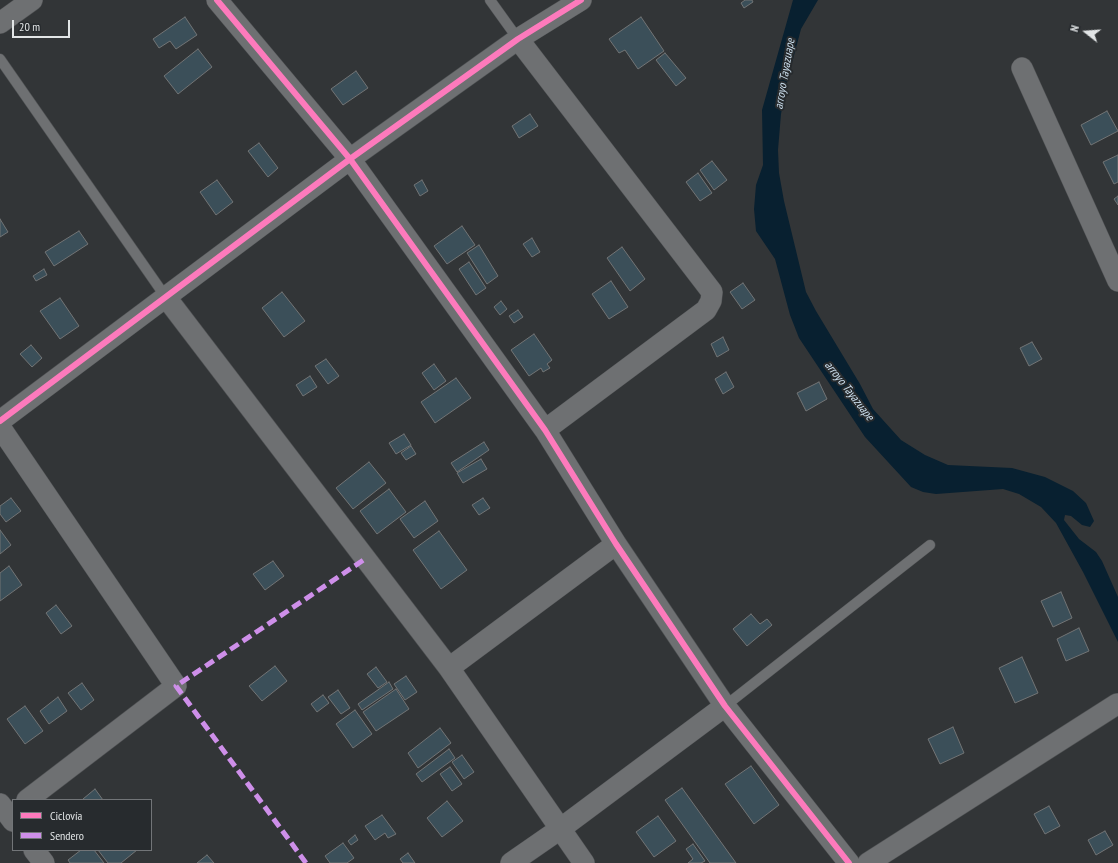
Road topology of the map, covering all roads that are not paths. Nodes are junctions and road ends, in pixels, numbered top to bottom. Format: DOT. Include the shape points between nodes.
graph roads {
  1 [pos="32,0"];
  2 [pos="217,0"];
  3 [pos="490,0"];
  4 [pos="581,0"];
  5 [pos="0,23"];
  6 [pos="518,39"];
  7 [pos="0,59"];
  8 [pos="1022,68"];
  9 [pos="350,159"];
  10 [pos="1118,280"];
  11 [pos="165,296"];
  12 [pos="0,421"];
  13 [pos="0,427"];
  14 [pos="545,430"];
  15 [pos="616,544"];
  16 [pos="930,544"];
  17 [pos="449,668"];
  18 [pos="1117,704"];
  19 [pos="725,706"];
  20 [pos="28,799"];
  21 [pos="560,829"];
  22 [pos="35,851"];
  23 [pos="44,863"];
  24 [pos="511,863"];
  25 [pos="584,863"];
  26 [pos="849,863"];
  27 [pos="868,863"];
  1 -- 5 [label="street"];
  2 -- 9 [label="street"];
  3 -- 6 [label="lane"];
  4 -- 6 [label="street"];
  6 -- 9 [label="street"];
  6 -- 14 [label="street" via="712,292 706,310"];
  7 -- 11 [label="lane"];
  8 -- 10 [label="street"];
  9 -- 11 [label="street"];
  9 -- 14 [label="street"];
  11 -- 12 [label="street"];
  11 -- 17 [label="street"];
  13 -- 20 [label="street" via="176,686"];
  14 -- 15 [label="street"];
  15 -- 17 [label="street"];
  15 -- 19 [label="street"];
  16 -- 19 [label="lane"];
  17 -- 21 [label="street"];
  18 -- 27 [label="street"];
  19 -- 21 [label="street"];
  19 -- 26 [label="street"];
  21 -- 24 [label="street"];
  21 -- 25 [label="street"];
  22 -- 23 [label="street"];
}
